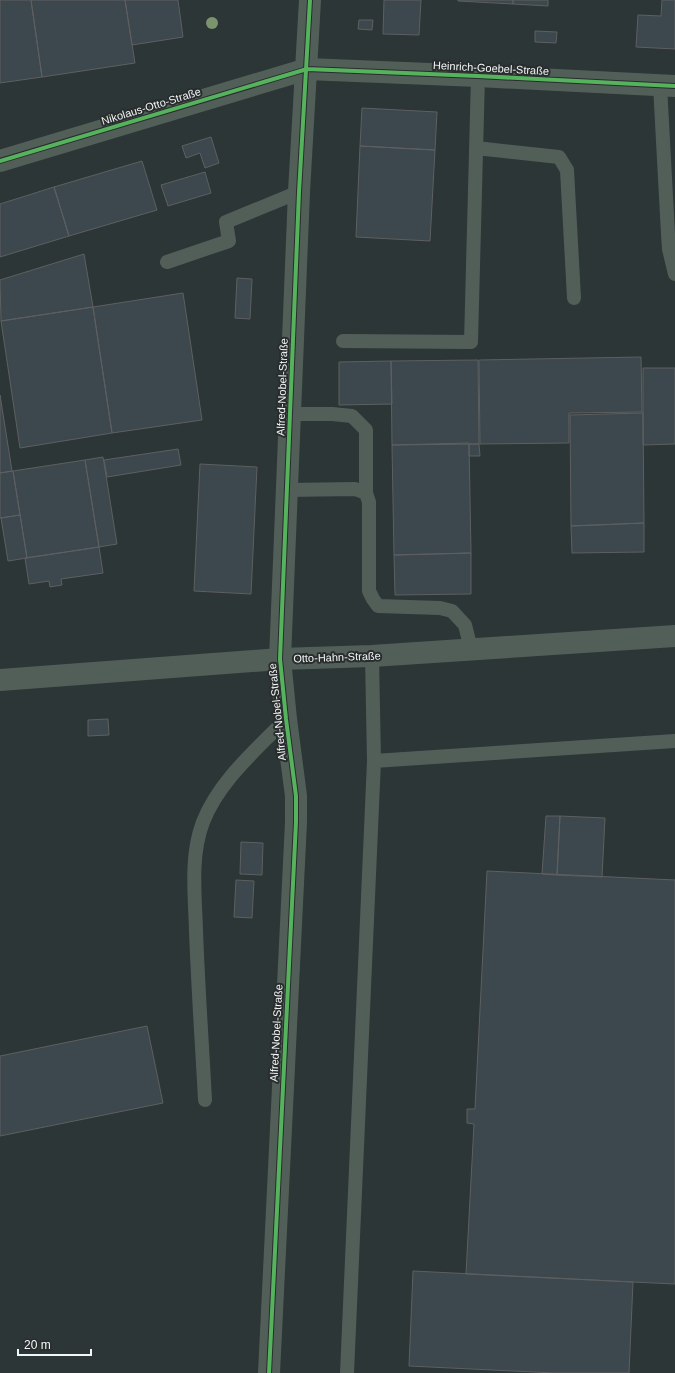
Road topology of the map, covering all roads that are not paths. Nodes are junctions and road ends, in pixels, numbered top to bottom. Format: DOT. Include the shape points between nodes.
graph roads {
  1 [pos="310,0"];
  2 [pos="306,69"];
  3 [pos="478,76"];
  4 [pos="668,86"];
  5 [pos="476,148"];
  6 [pos="0,161"];
  7 [pos="670,183"];
  8 [pos="299,192"];
  9 [pos="671,208"];
  10 [pos="167,262"];
  11 [pos="675,274"];
  12 [pos="574,298"];
  13 [pos="343,341"];
  14 [pos="290,414"];
  15 [pos="286,490"];
  16 [pos="366,494"];
  17 [pos="675,636"];
  18 [pos="470,649"];
  19 [pos="372,656"];
  20 [pos="280,659"];
  21 [pos="0,680"];
  22 [pos="286,719"];
  23 [pos="675,741"];
  24 [pos="374,761"];
  25 [pos="205,1100"];
  26 [pos="269,1373"];
  27 [pos="347,1373"];
  1 -- 2 [label="street, Alfred-Nobel-Straße"];
  2 -- 3 [label="street, Heinrich-Goebel-Straße"];
  2 -- 6 [label="street, Nikolaus-Otto-Straße"];
  2 -- 8 [label="street, Alfred-Nobel-Straße"];
  3 -- 4 [label="street, Heinrich-Goebel-Straße"];
  3 -- 5 [label="lane"];
  4 -- 7 [label="lane"];
  5 -- 12 [label="lane" via="559,156 567,170"];
  5 -- 13 [label="lane" via="471,342"];
  7 -- 9 [label="lane"];
  8 -- 10 [label="lane" via="226,222 229,241"];
  8 -- 14 [label="street, Alfred-Nobel-Straße"];
  9 -- 11 [label="lane" via="669,249"];
  14 -- 15 [label="street, Alfred-Nobel-Straße"];
  14 -- 16 [label="lane" via="352,416 366,430"];
  15 -- 16 [label="lane" via="355,489"];
  15 -- 20 [label="street, Alfred-Nobel-Straße"];
  16 -- 18 [label="lane" via="369,502 369,591 373,599 378,606 440,608 452,611 465,625"];
  17 -- 18 [label="street, Otto-Hahn-Straße"];
  18 -- 19 [label="street, Otto-Hahn-Straße"];
  19 -- 20 [label="street, Otto-Hahn-Straße"];
  19 -- 24 [label="lane"];
  20 -- 21 [label="street, Otto-Hahn-Straße"];
  20 -- 22 [label="street, Alfred-Nobel-Straße"];
  22 -- 25 [label="lane" via="241,765 219,792 203,822 198,838 194,874"];
  22 -- 26 [label="street, Alfred-Nobel-Straße" via="294,773 296,822"];
  23 -- 24 [label="lane"];
  24 -- 27 [label="lane"];
}
